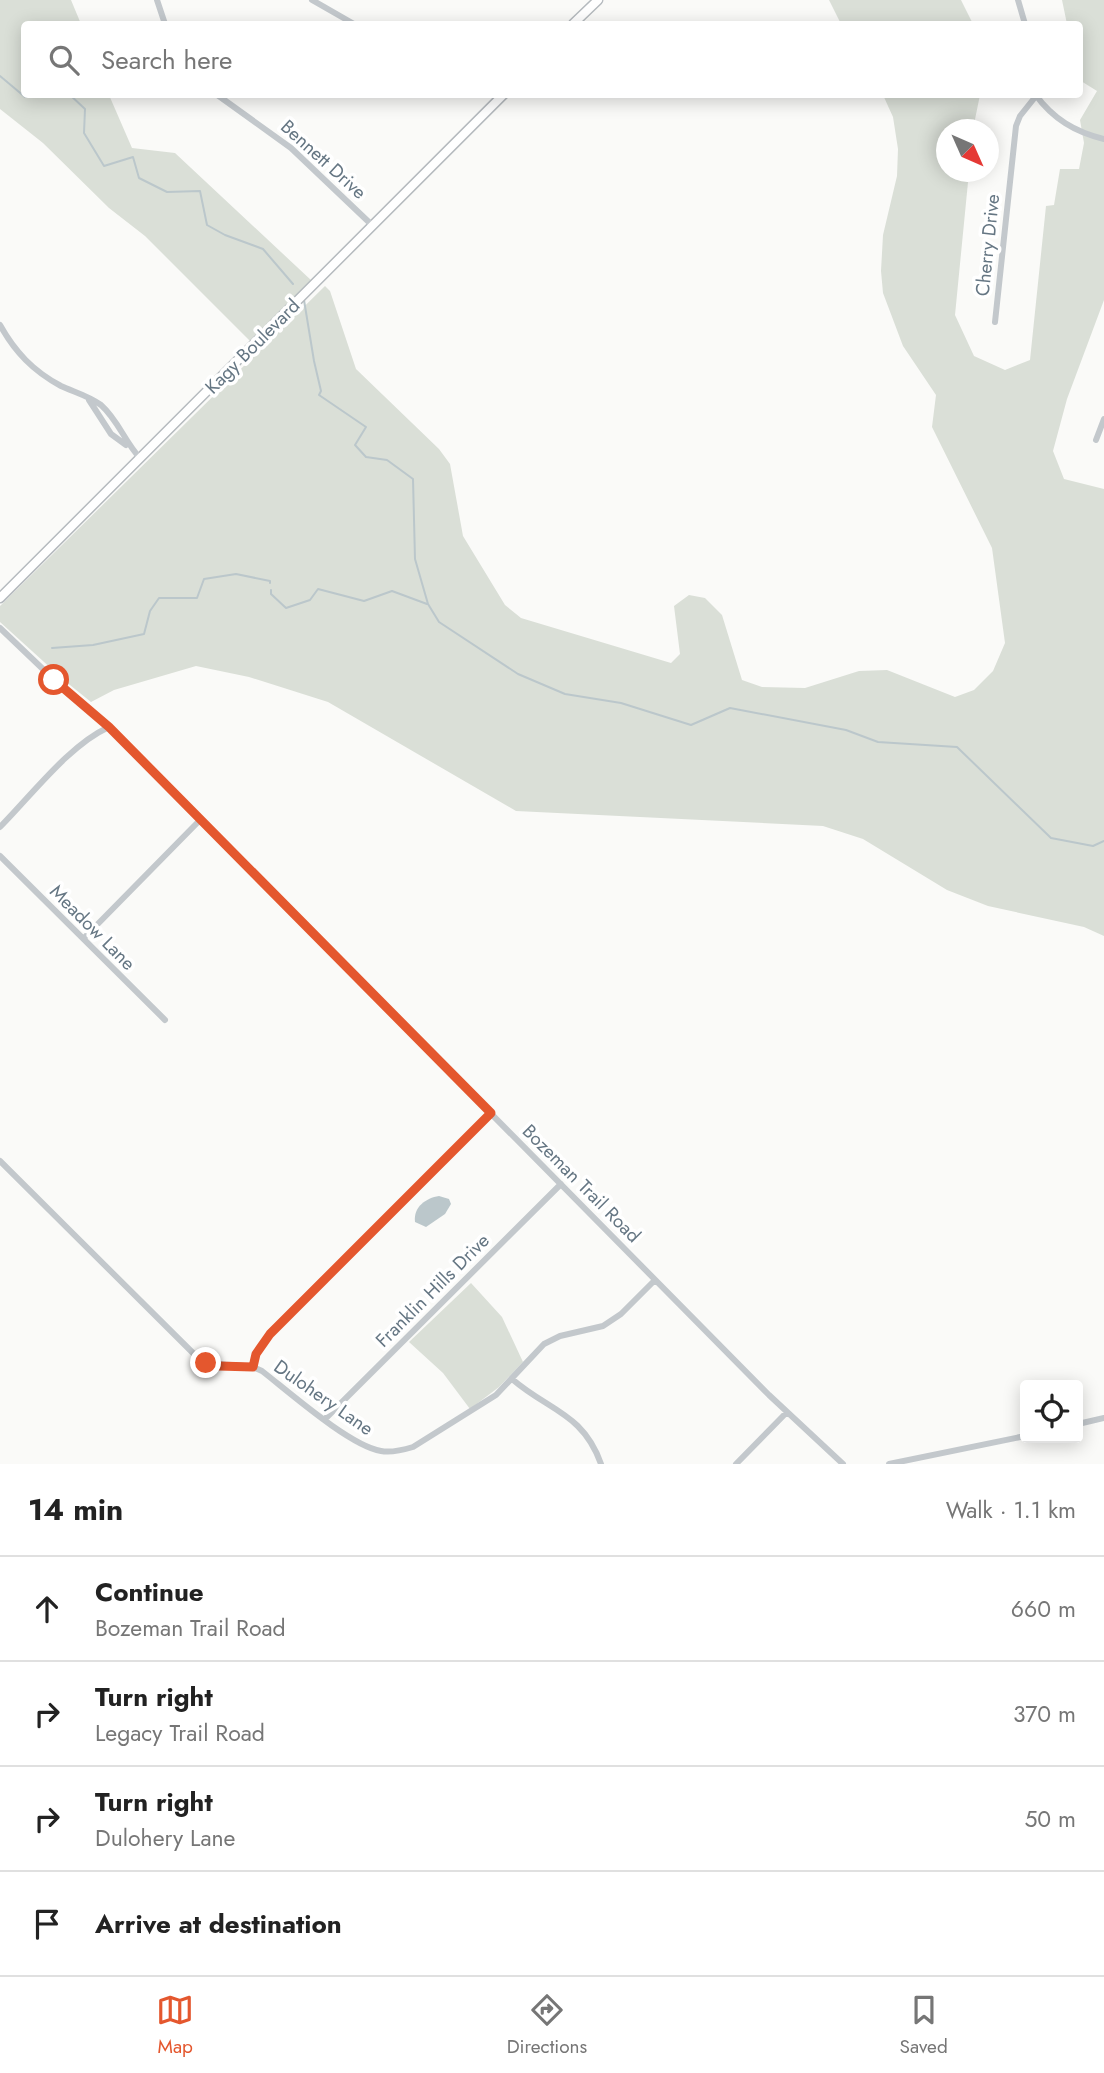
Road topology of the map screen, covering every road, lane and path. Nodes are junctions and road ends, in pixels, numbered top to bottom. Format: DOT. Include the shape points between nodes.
graph roads {
  1 [pos="157,0"];
  2 [pos="312,0"];
  3 [pos="598,0"];
  4 [pos="1018,0"];
  5 [pos="164,21"];
  6 [pos="349,21"];
  7 [pos="576,21"];
  8 [pos="1024,21"];
  9 [pos="222,98"];
  10 [pos="500,98"];
  11 [pos="1034,98"];
  12 [pos="1038,98"];
  13 [pos="1104,139"];
  14 [pos="373,226"];
  15 [pos="995,322"];
  16 [pos="0,325"];
  17 [pos="85,397"];
  18 [pos="1104,419"];
  19 [pos="1096,440"];
  20 [pos="129,446"];
  21 [pos="140,458"];
  22 [pos="0,598"];
  23 [pos="0,628"];
  24 [pos="109,727"];
  25 [pos="200,820"];
  26 [pos="0,827"];
  27 [pos="0,856"];
  28 [pos="84,938"];
  29 [pos="165,1020"];
  30 [pos="491,1113"];
  31 [pos="0,1161"];
  32 [pos="561,1184"];
  33 [pos="655,1280"];
  34 [pos="253,1367"];
  35 [pos="512,1379"];
  36 [pos="788,1412"];
  37 [pos="1104,1418"];
  38 [pos="326,1419"];
  39 [pos="1083,1423"];
  40 [pos="1020,1437"];
  41 [pos="601,1464"];
  42 [pos="736,1464"];
  43 [pos="843,1464"];
  44 [pos="889,1464"];
  1 -- 5 [label="street"];
  2 -- 6 [label="street"];
  3 -- 7 [label="main road"];
  4 -- 8 [label="street"];
  9 -- 14 [label="street, Bennett Drive" via="291,148"];
  10 -- 14 [label="main road, Kagy Boulevard"];
  11 -- 15 [label="street, Cherry Drive" via="1016,126"];
  12 -- 13 [label="street" via="1064,124"];
  14 -- 21 [label="main road, Kagy Boulevard"];
  16 -- 17 [label="street" via="27,363"];
  17 -- 20 [label="street" via="111,434"];
  17 -- 20 [label="street" via="107,411"];
  18 -- 19 [label="street"];
  20 -- 21 [label="street"];
  21 -- 22 [label="main road, Kagy Boulevard"];
  23 -- 24 [label="street, Bozeman Trail Road"];
  24 -- 25 [label="street, Bozeman Trail Road"];
  24 -- 26 [label="street" via="74,752"];
  25 -- 28 [label="street"];
  25 -- 30 [label="street, Bozeman Trail Road"];
  27 -- 28 [label="street, Meadow Lane"];
  28 -- 29 [label="street, Meadow Lane"];
  30 -- 32 [label="street, Bozeman Trail Road"];
  30 -- 34 [label="street" via="270,1334"];
  31 -- 34 [label="street, Dulohery Lane" via="195,1355 218,1366"];
  32 -- 33 [label="street, Bozeman Trail Road"];
  32 -- 38 [label="street, Franklin Hills Drive"];
  33 -- 35 [label="street, Dulohery Lane" via="603,1326 544,1343"];
  33 -- 36 [label="street, Bozeman Trail Road"];
  34 -- 38 [label="street, Dulohery Lane"];
  35 -- 38 [label="street, Dulohery Lane" via="481,1406 402,1451 366,1447"];
  35 -- 41 [label="street" via="575,1422 591,1441"];
  36 -- 42 [label="street"];
  36 -- 43 [label="street, Bozeman Trail Road"];
  37 -- 39 [label="street"];
  40 -- 44 [label="street"];
}
